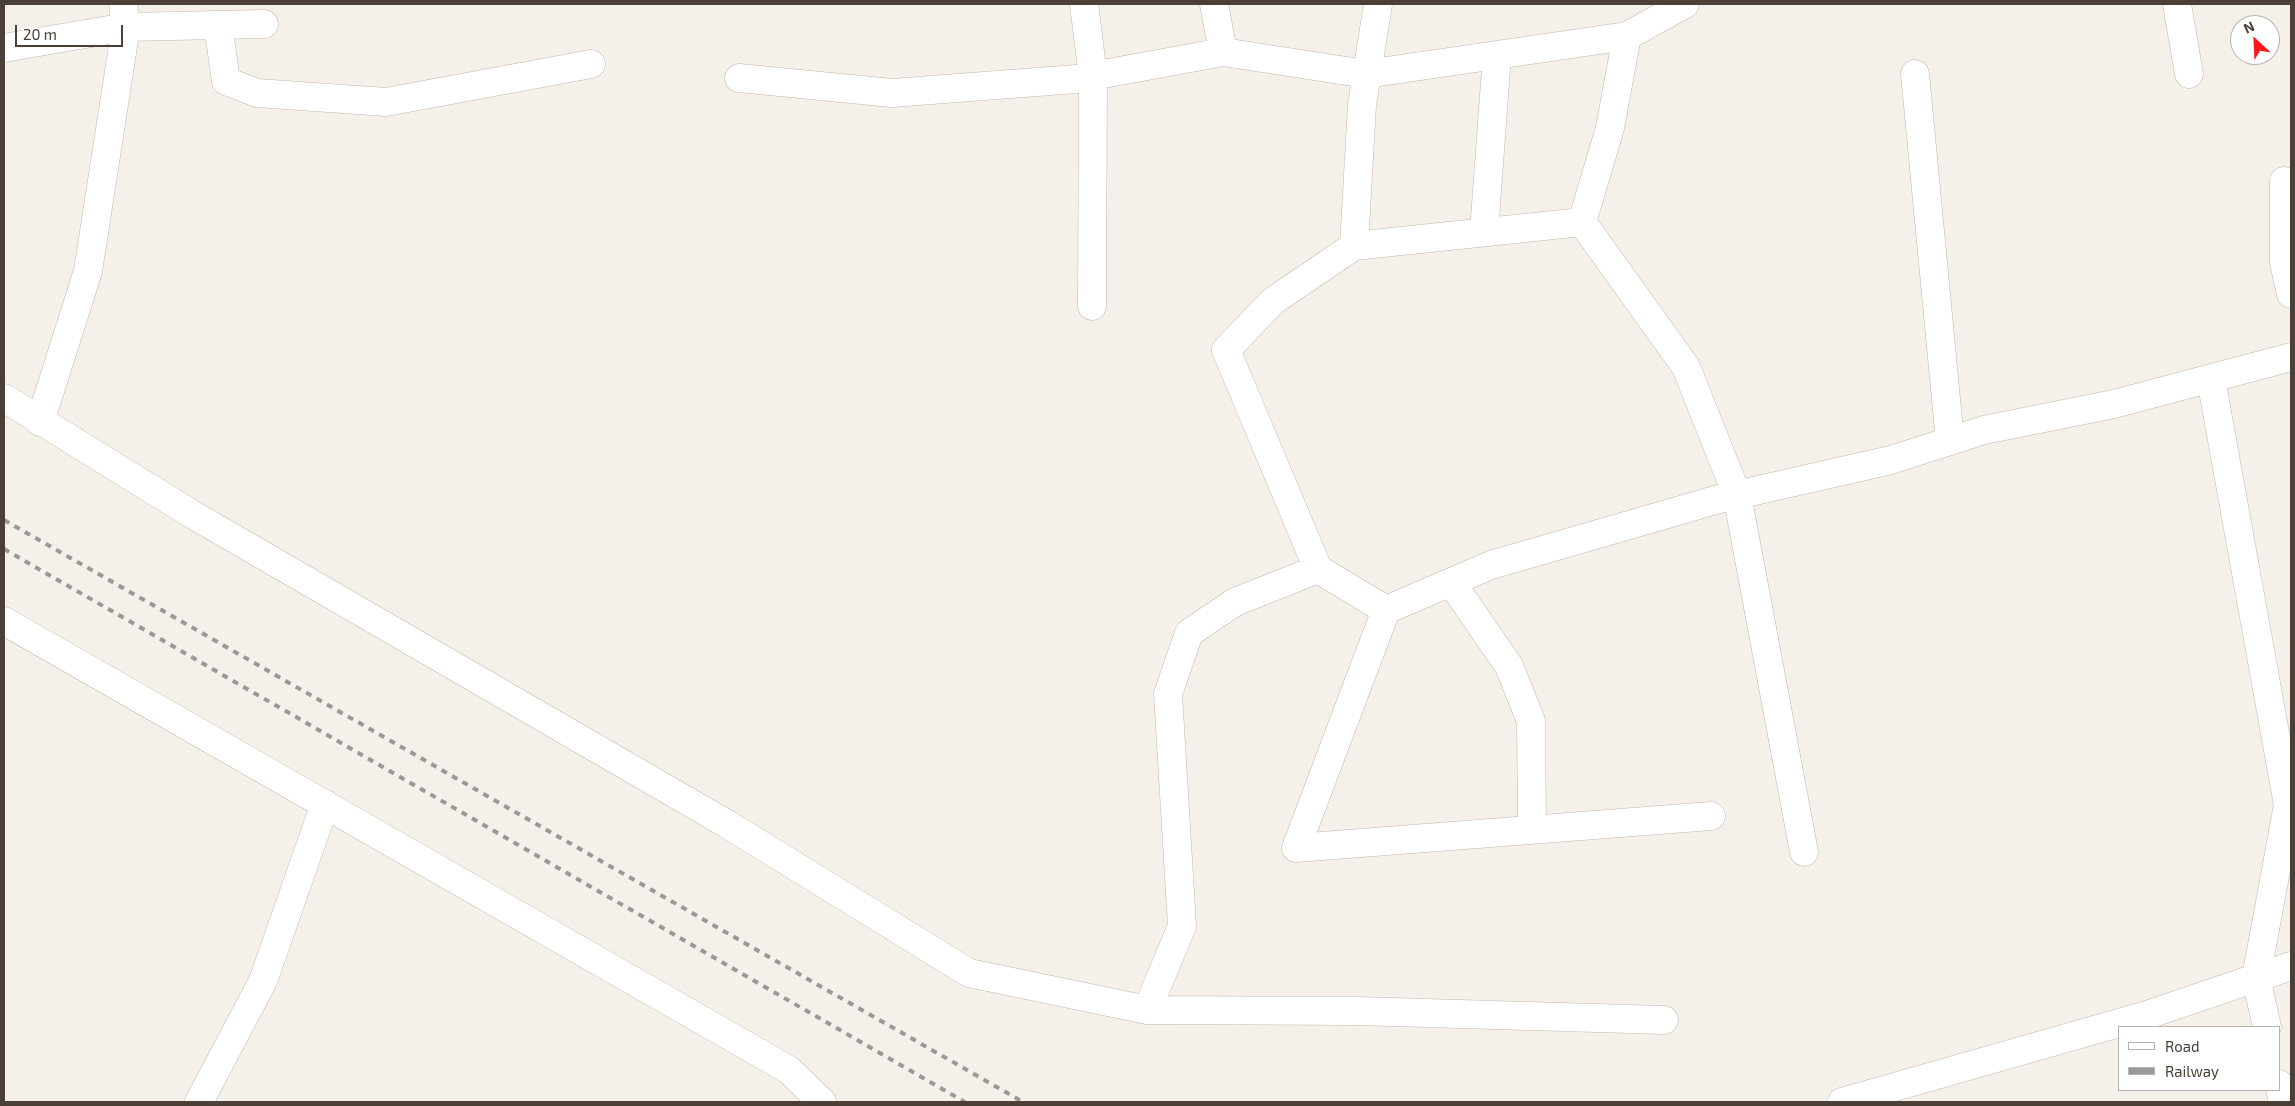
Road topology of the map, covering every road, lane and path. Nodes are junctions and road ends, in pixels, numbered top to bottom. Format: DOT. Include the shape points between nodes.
graph roads {
  1 [pos="1084,4"];
  2 [pos="1214,4"];
  3 [pos="1378,4"];
  4 [pos="1685,4"];
  5 [pos="2177,4"];
  6 [pos="125,15"];
  7 [pos="264,24"];
  8 [pos="218,25"];
  9 [pos="1627,36"];
  10 [pos="4,48"];
  11 [pos="1223,52"];
  12 [pos="1498,55"];
  13 [pos="591,64"];
  14 [pos="1366,74"];
  15 [pos="1915,74"];
  16 [pos="2189,74"];
  17 [pos="1093,76"];
  18 [pos="739,78"];
  19 [pos="2284,181"];
  20 [pos="1582,222"];
  21 [pos="1484,232"];
  22 [pos="1354,246"];
  23 [pos="2291,294"];
  24 [pos="1092,306"];
  25 [pos="2291,357"];
  26 [pos="2211,378"];
  27 [pos="4,398"];
  28 [pos="40,422"];
  29 [pos="1950,441"];
  30 [pos="1738,495"];
  31 [pos="1318,569"];
  32 [pos="1451,582"];
  33 [pos="1386,610"];
  34 [pos="4,621"];
  35 [pos="325,804"];
  36 [pos="1711,816"];
  37 [pos="1532,829"];
  38 [pos="1804,852"];
  39 [pos="2291,966"];
  40 [pos="2256,978"];
  41 [pos="1146,1010"];
  42 [pos="1664,1020"];
  43 [pos="2267,1026"];
  44 [pos="2280,1088"];
  45 [pos="199,1102"];
  46 [pos="822,1102"];
  47 [pos="1842,1102"];
  48 [pos="2283,1102"];
  1 -- 17 [label="street"];
  2 -- 11 [label="street"];
  3 -- 14 [label="street"];
  4 -- 9 [label="street"];
  5 -- 16 [label="street"];
  6 -- 8 [label="street"];
  6 -- 10 [label="street"];
  6 -- 28 [label="street" via="88,271"];
  7 -- 8 [label="street"];
  8 -- 13 [label="street" via="226,81 257,93 386,102"];
  9 -- 12 [label="street"];
  9 -- 20 [label="street" via="1610,128"];
  11 -- 14 [label="street"];
  11 -- 17 [label="street"];
  12 -- 14 [label="street"];
  12 -- 21 [label="street"];
  14 -- 22 [label="street"];
  15 -- 29 [label="street"];
  17 -- 18 [label="street" via="892,93"];
  17 -- 24 [label="street"];
  19 -- 23 [label="street" via="2284,263"];
  20 -- 21 [label="street"];
  20 -- 30 [label="street" via="1686,368"];
  21 -- 22 [label="street"];
  22 -- 31 [label="street" via="1273,301 1226,350"];
  25 -- 26 [label="street"];
  26 -- 29 [label="street" via="2114,404 1984,430"];
  26 -- 40 [label="street" via="2288,805"];
  27 -- 28 [label="street"];
  28 -- 41 [label="street" via="190,514 727,824 969,972"];
  29 -- 30 [label="street" via="1891,460"];
  30 -- 32 [label="street" via="1492,564"];
  30 -- 38 [label="street"];
  31 -- 33 [label="street"];
  31 -- 41 [label="street" via="1235,602 1189,633 1168,694 1182,926"];
  32 -- 33 [label="street"];
  32 -- 37 [label="street" via="1509,666 1531,721"];
  33 -- 37 [label="street" via="1296,848"];
  34 -- 35 [label="street"];
  35 -- 45 [label="street" via="263,981"];
  35 -- 46 [label="street" via="789,1070"];
  36 -- 37 [label="street"];
  39 -- 40 [label="street"];
  40 -- 43 [label="street"];
  40 -- 47 [label="street" via="2147,1015"];
  41 -- 42 [label="street" via="1358,1011"];
  44 -- 48 [label="street"];
}
